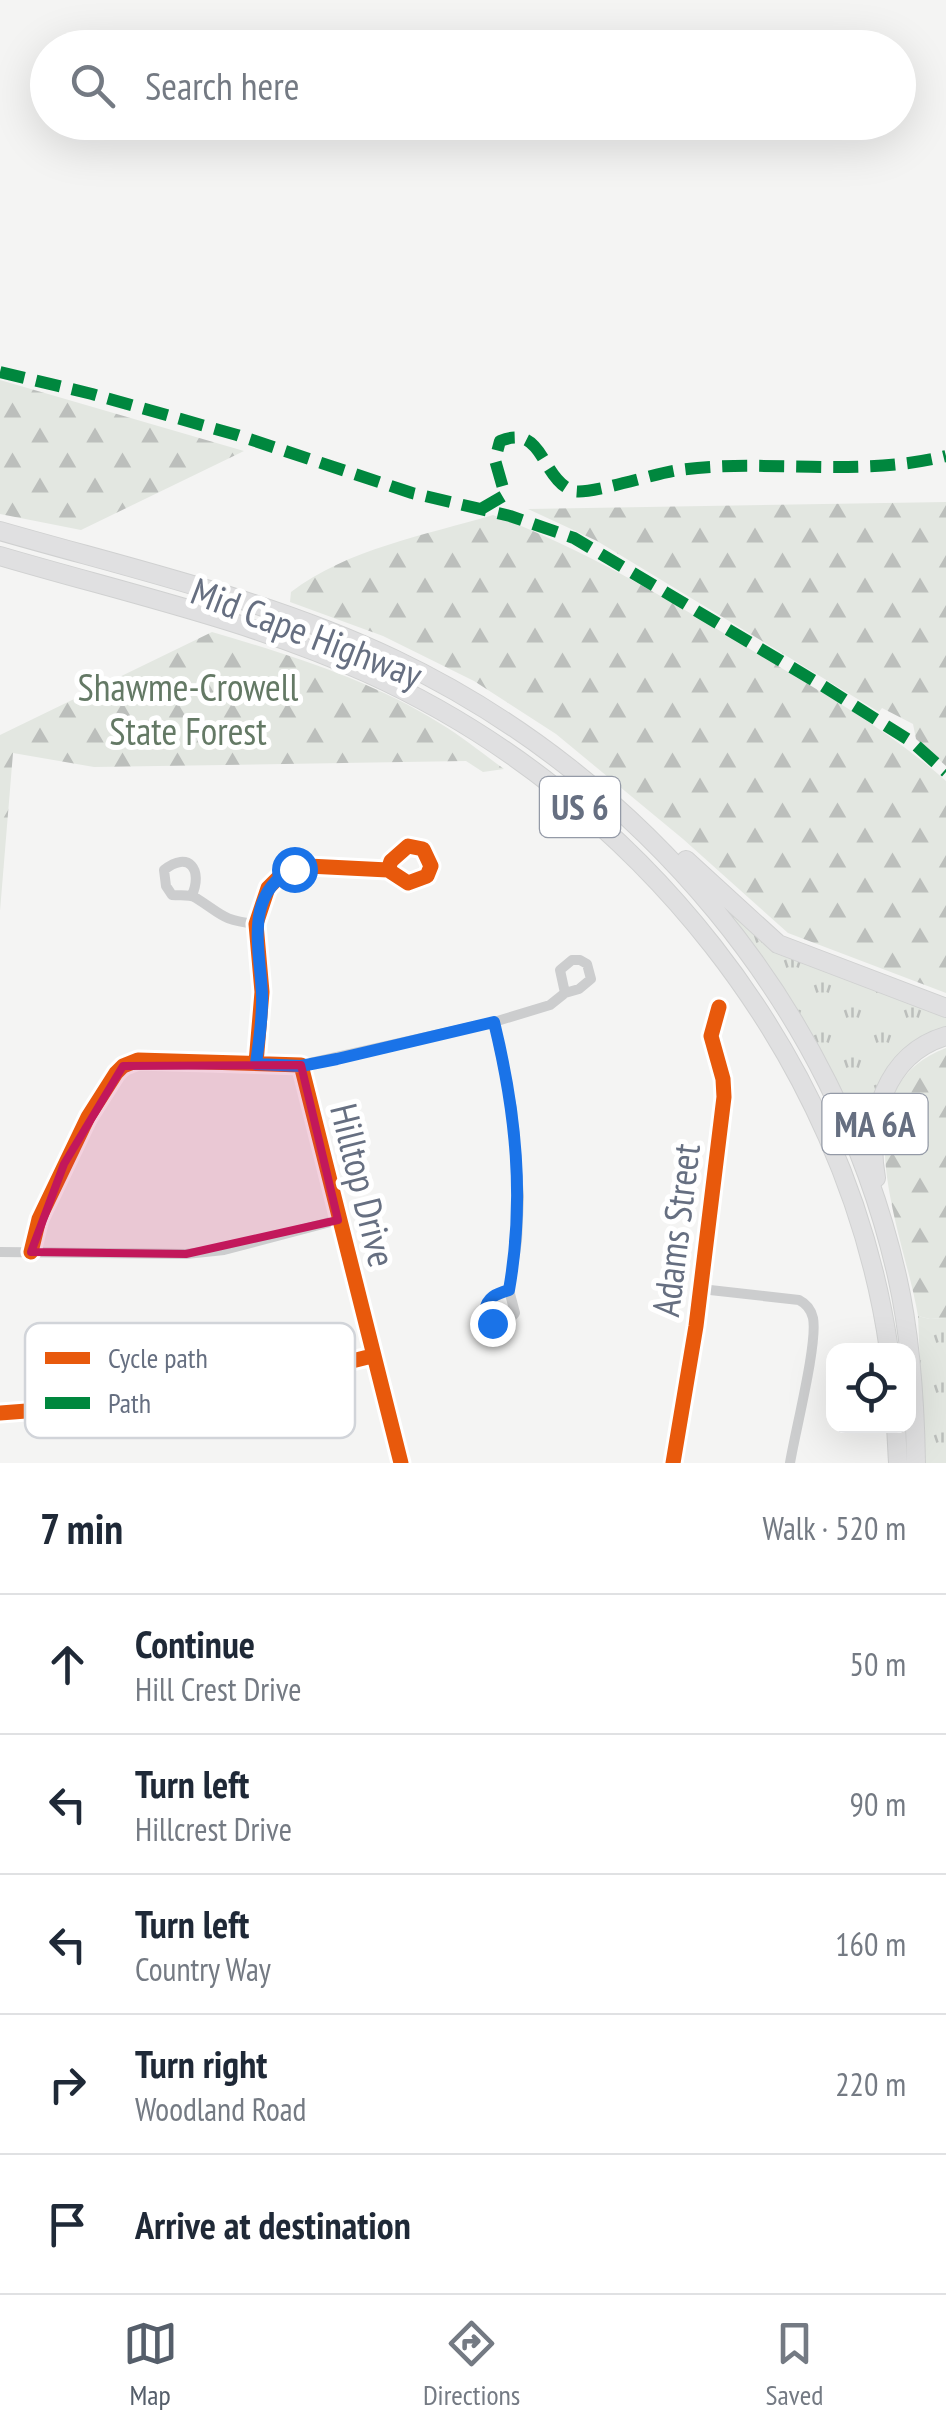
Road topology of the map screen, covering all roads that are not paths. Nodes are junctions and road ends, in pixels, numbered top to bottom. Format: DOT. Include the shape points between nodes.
graph roads {
  1 [pos="0,531"];
  2 [pos="0,556"];
  3 [pos="588,782"];
  4 [pos="388,870"];
  5 [pos="192,895"];
  6 [pos="256,924"];
  7 [pos="565,993"];
  8 [pos="718,1007"];
  9 [pos="946,1008"];
  10 [pos="494,1022"];
  11 [pos="946,1036"];
  12 [pos="256,1064"];
  13 [pos="301,1066"];
  14 [pos="338,1220"];
  15 [pos="889,1242"];
  16 [pos="0,1252"];
  17 [pos="31,1252"];
  18 [pos="701,1289"];
  19 [pos="509,1290"];
  20 [pos="887,1343"];
  21 [pos="372,1356"];
  22 [pos="355,1360"];
  23 [pos="25,1411"];
  24 [pos="0,1413"];
  25 [pos="401,1463"];
  26 [pos="673,1463"];
  27 [pos="790,1463"];
  28 [pos="916,1463"];
  1 -- 3 [label="highway, Mid Cape Highway / US 6" via="358,643 457,692"];
  2 -- 20 [label="highway, Mid Cape Highway / US 6" via="266,634 368,673 464,724 583,809 685,912 789,1061 848,1194"];
  3 -- 9 [label="highway" via="634,813 778,944"];
  3 -- 15 [label="highway, Mid Cape Highway / US 6" via="698,890 785,1008 853,1138"];
  4 -- 6 [label="street" via="294,869 268,888"];
  5 -- 6 [label="street" via="231,921"];
  6 -- 12 [label="street" via="262,992"];
  7 -- 10 [label="street" via="550,1005"];
  8 -- 18 [label="street, Adams Street" via="711,1036 724,1097"];
  10 -- 13 [label="street"];
  10 -- 19 [label="street" via="508,1078 519,1197"];
  11 -- 15 [label="highway, MA 6A" via="902,1062 879,1107 874,1160"];
  12 -- 13 [label="street, Hilltop Drive"];
  12 -- 17 [label="street, Hilltop Drive" via="138,1060 123,1066 64,1164 38,1219"];
  13 -- 14 [label="street, Hilltop Drive"];
  14 -- 17 [label="street, Hilltop Drive" via="186,1254"];
  14 -- 21 [label="street, Hilltop Drive"];
  15 -- 28 [label="highway, Mid Cape Highway / US 6" via="910,1350"];
  16 -- 17 [label="street, Hilltop Drive"];
  18 -- 26 [label="street, Adams Street"];
  18 -- 27 [label="street" via="798,1300 812,1315"];
  21 -- 22 [label="street"];
  21 -- 25 [label="street, Hilltop Drive"];
  23 -- 24 [label="street"];
}
